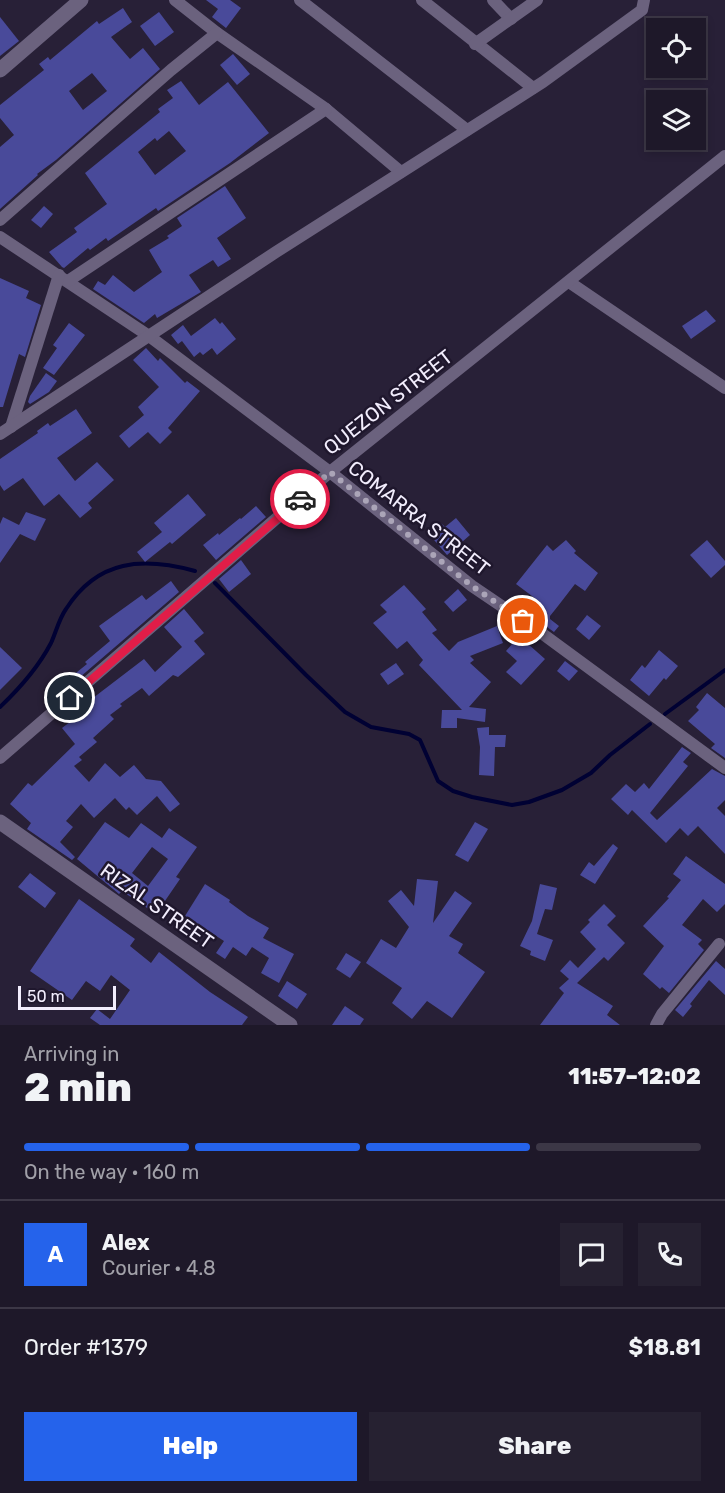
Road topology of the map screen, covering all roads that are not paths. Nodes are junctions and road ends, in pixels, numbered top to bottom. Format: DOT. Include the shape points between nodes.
graph roads {
  1 [pos="81,0"];
  2 [pos="175,0"];
  3 [pos="300,0"];
  4 [pos="422,0"];
  5 [pos="493,0"];
  6 [pos="537,0"];
  7 [pos="644,0"];
  8 [pos="511,19"];
  9 [pos="217,33"];
  10 [pos="475,44"];
  11 [pos="0,70"];
  12 [pos="533,88"];
  13 [pos="326,110"];
  14 [pos="467,130"];
  15 [pos="725,156"];
  16 [pos="401,172"];
  17 [pos="0,220"];
  18 [pos="0,237"];
  19 [pos="64,278"];
  20 [pos="568,282"];
  21 [pos="148,336"];
  22 [pos="725,388"];
  23 [pos="11,427"];
  24 [pos="0,434"];
  25 [pos="330,472"];
  26 [pos="0,758"];
  27 [pos="725,768"];
  28 [pos="0,822"];
  29 [pos="719,944"];
  30 [pos="291,1025"];
  31 [pos="656,1025"];
  1 -- 11 [label="street"];
  2 -- 9 [label="street"];
  3 -- 14 [label="street"];
  4 -- 10 [label="street"];
  5 -- 8 [label="street"];
  6 -- 8 [label="street"];
  7 -- 12 [label="street" via="642,10"];
  8 -- 10 [label="street"];
  9 -- 13 [label="street"];
  9 -- 17 [label="street"];
  10 -- 12 [label="street"];
  12 -- 14 [label="street"];
  13 -- 16 [label="street"];
  13 -- 19 [label="street"];
  14 -- 16 [label="street"];
  15 -- 20 [label="street, QUEZON STREET"];
  16 -- 21 [label="street"];
  18 -- 19 [label="street, COMARRA STREET"];
  19 -- 21 [label="street, COMARRA STREET"];
  19 -- 23 [label="street"];
  20 -- 22 [label="street"];
  20 -- 25 [label="street, QUEZON STREET"];
  21 -- 23 [label="street"];
  21 -- 25 [label="street, COMARRA STREET"];
  23 -- 24 [label="street"];
  25 -- 26 [label="street, QUEZON STREET"];
  25 -- 27 [label="street, COMARRA STREET" via="472,586"];
  28 -- 30 [label="street, RIZAL STREET"];
  29 -- 31 [label="street"];
}
